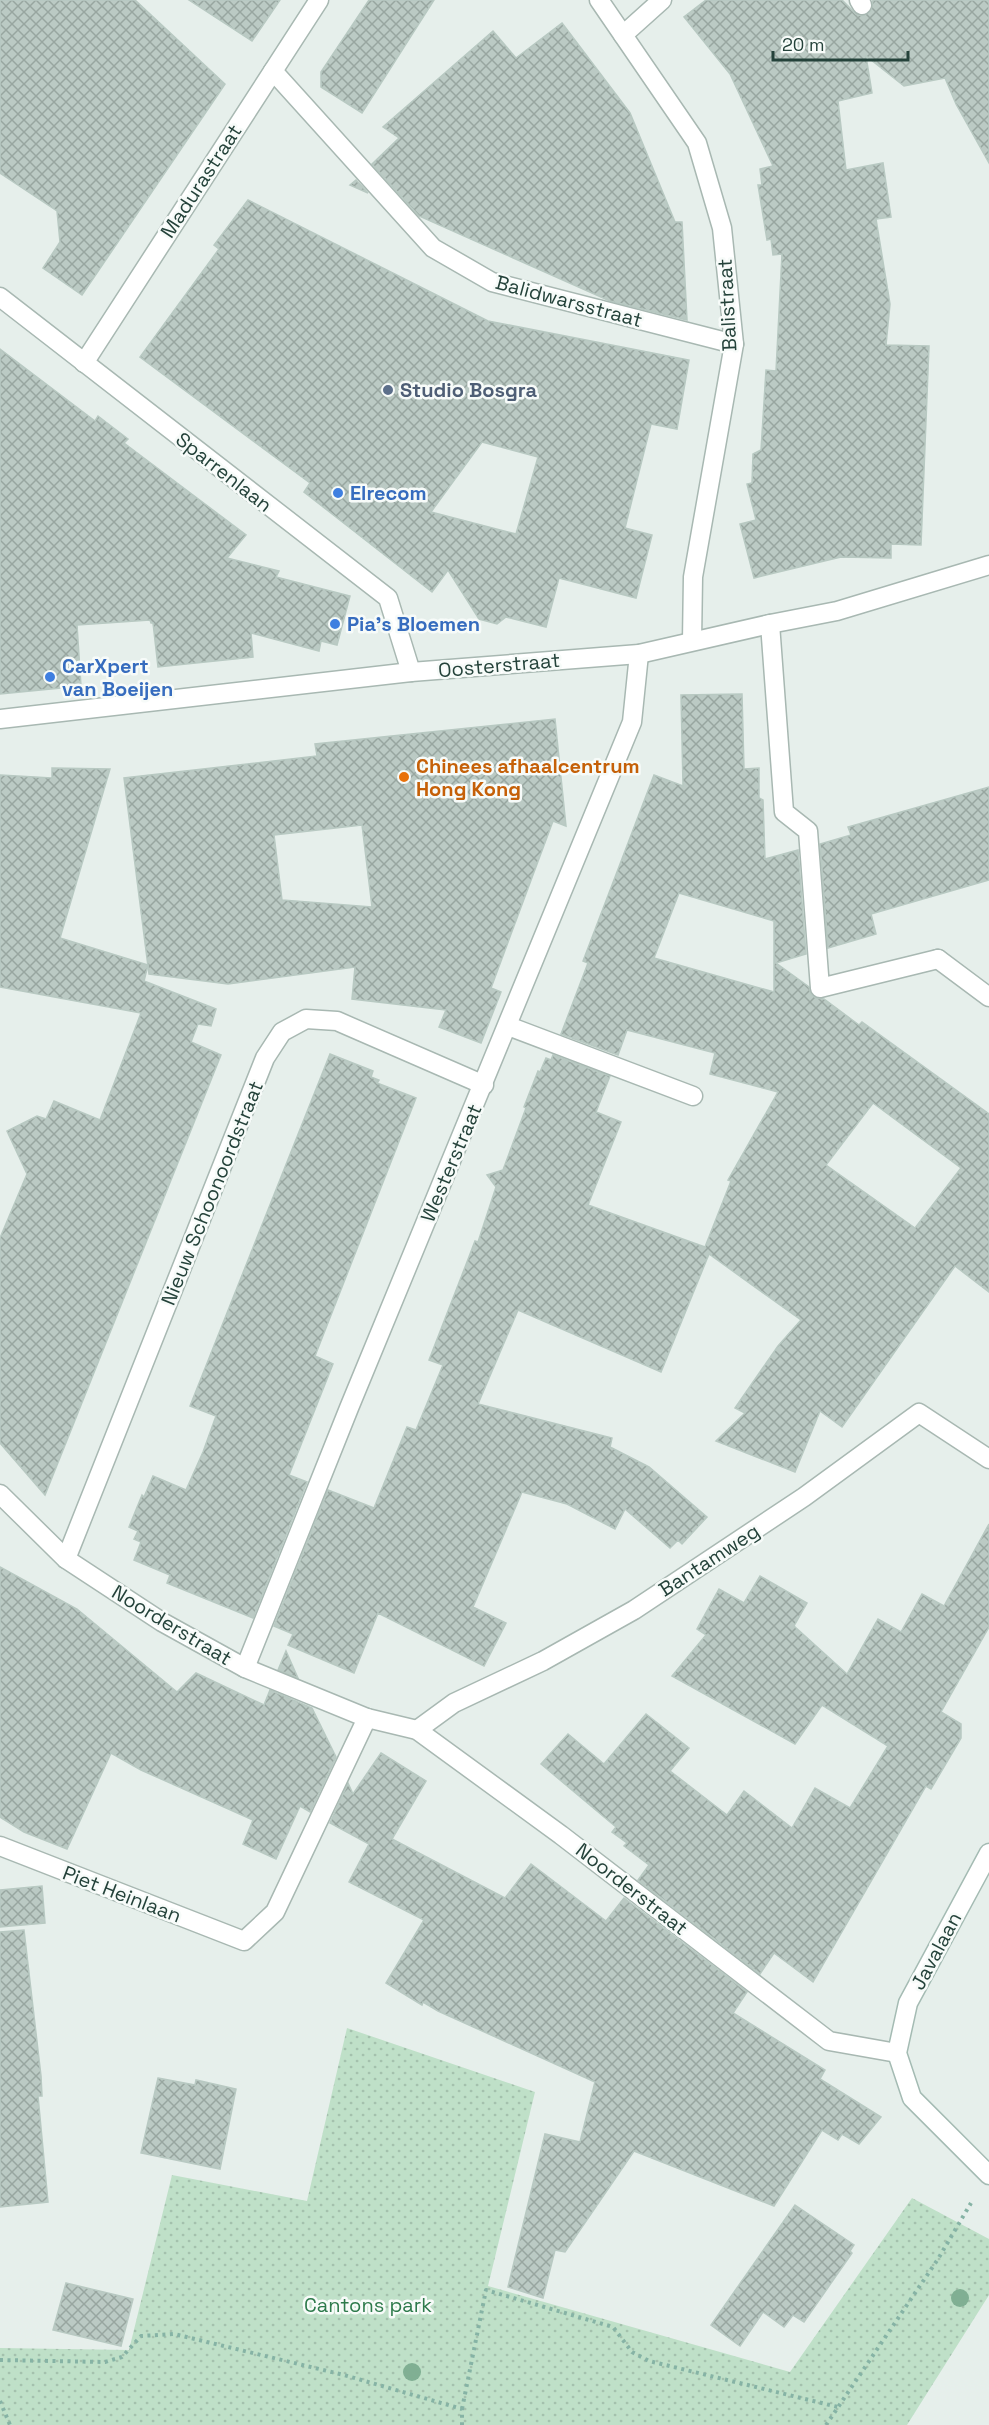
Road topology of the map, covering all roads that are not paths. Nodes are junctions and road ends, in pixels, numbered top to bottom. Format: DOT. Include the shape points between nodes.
graph roads {
  1 [pos="319,0"];
  2 [pos="599,0"];
  3 [pos="662,0"];
  4 [pos="622,35"];
  5 [pos="273,70"];
  6 [pos="0,297"];
  7 [pos="734,344"];
  8 [pos="84,363"];
  9 [pos="989,565"];
  10 [pos="770,624"];
  11 [pos="692,641"];
  12 [pos="639,654"];
  13 [pos="411,672"];
  14 [pos="0,719"];
  15 [pos="989,997"];
  16 [pos="508,1026"];
  17 [pos="484,1084"];
  18 [pos="693,1096"];
  19 [pos="989,1459"];
  20 [pos="0,1494"];
  21 [pos="66,1559"];
  22 [pos="245,1668"];
  23 [pos="368,1718"];
  24 [pos="417,1730"];
  25 [pos="0,1846"];
  26 [pos="989,1853"];
  27 [pos="897,2053"];
  28 [pos="989,2174"];
  1 -- 5 [label="street, Madurastraat"];
  2 -- 4 [label="street, Balistraat"];
  3 -- 4 [label="street"];
  4 -- 7 [label="street, Balistraat" via="697,143 722,228"];
  5 -- 7 [label="street, Balidwarsstraat" via="433,248 492,282"];
  5 -- 8 [label="street, Madurastraat"];
  6 -- 8 [label="street, Sparrenlaan"];
  7 -- 11 [label="street, Balistraat" via="693,577"];
  8 -- 13 [label="street, Sparrenlaan" via="388,598"];
  9 -- 10 [label="street, Oosterstraat" via="837,611"];
  10 -- 11 [label="street, Oosterstraat"];
  10 -- 15 [label="street" via="784,812 808,831 820,988 938,959"];
  11 -- 12 [label="street, Oosterstraat"];
  12 -- 13 [label="street, Oosterstraat"];
  12 -- 16 [label="street, Westerstraat" via="632,722"];
  13 -- 14 [label="street, Oosterstraat"];
  16 -- 17 [label="street, Westerstraat"];
  16 -- 18 [label="street"];
  17 -- 21 [label="street, Nieuw Schoonoordstraat" via="338,1021 306,1019 282,1032 265,1058"];
  17 -- 22 [label="street, Westerstraat"];
  19 -- 24 [label="street, Bantamweg" via="919,1413 804,1497 634,1610 454,1703"];
  20 -- 21 [label="street, Noorderstraat"];
  21 -- 22 [label="street, Noorderstraat" via="162,1622"];
  22 -- 23 [label="street, Noorderstraat"];
  23 -- 24 [label="street, Noorderstraat"];
  23 -- 25 [label="street, Piet Heinlaan" via="275,1912 244,1941"];
  24 -- 27 [label="street, Noorderstraat" via="561,1835 829,2042"];
  26 -- 27 [label="street, Javalaan" via="908,2003"];
  27 -- 28 [label="street" via="912,2098"];
}
